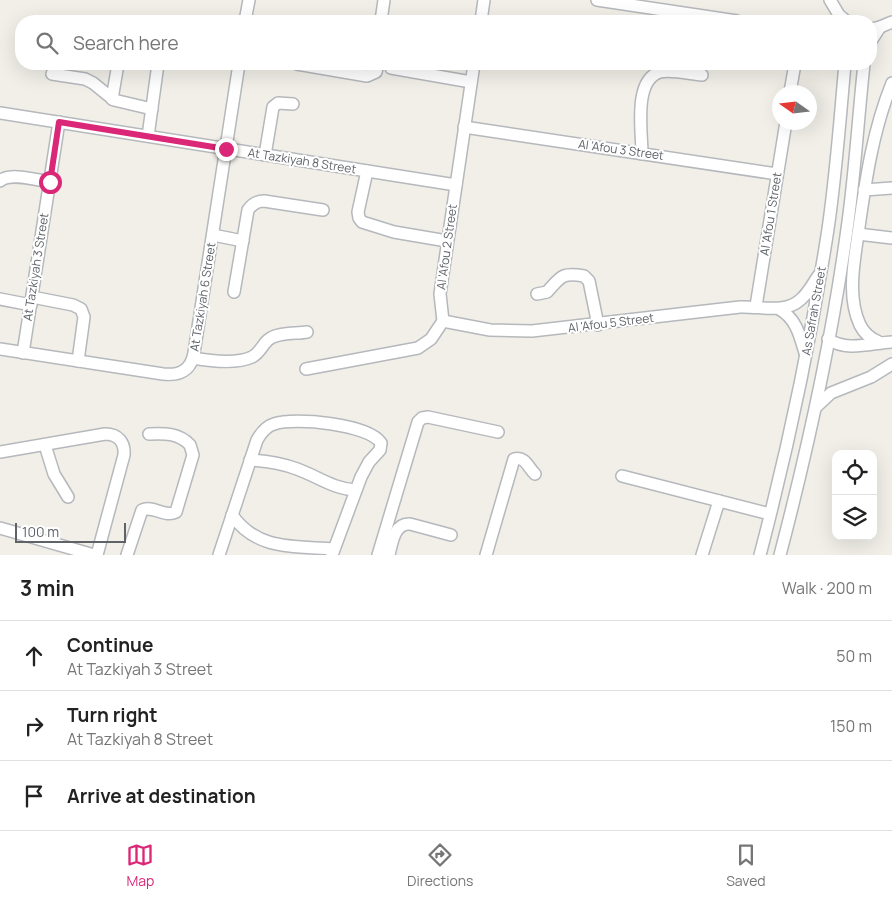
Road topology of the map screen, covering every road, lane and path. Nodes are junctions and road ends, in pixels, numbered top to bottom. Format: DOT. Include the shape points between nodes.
graph roads {
  1 [pos="249,0"];
  2 [pos="384,0"];
  3 [pos="484,0"];
  4 [pos="597,0"];
  5 [pos="830,0"];
  6 [pos="247,15"];
  7 [pos="382,15"];
  8 [pos="482,15"];
  9 [pos="697,15"];
  10 [pos="839,15"];
  11 [pos="892,22"];
  12 [pos="877,27"];
  13 [pos="117,70"];
  14 [pos="157,70"];
  15 [pos="238,70"];
  16 [pos="331,70"];
  17 [pos="371,70"];
  18 [pos="402,70"];
  19 [pos="473,70"];
  20 [pos="794,70"];
  21 [pos="844,70"];
  22 [pos="863,70"];
  23 [pos="52,74"];
  24 [pos="702,75"];
  25 [pos="471,82"];
  26 [pos="892,83"];
  27 [pos="791,85"];
  28 [pos="112,99"];
  29 [pos="292,104"];
  30 [pos="152,109"];
  31 [pos="0,113"];
  32 [pos="59,122"];
  33 [pos="464,127"];
  34 [pos="785,130"];
  35 [pos="148,136"];
  36 [pos="226,149"];
  37 [pos="642,154"];
  38 [pos="265,155"];
  39 [pos="367,171"];
  40 [pos="777,174"];
  41 [pos="0,181"];
  42 [pos="50,182"];
  43 [pos="456,185"];
  44 [pos="892,188"];
  45 [pos="864,190"];
  46 [pos="323,210"];
  47 [pos="858,234"];
  48 [pos="213,235"];
  49 [pos="892,238"];
  50 [pos="243,241"];
  51 [pos="447,241"];
  52 [pos="821,272"];
  53 [pos="234,292"];
  54 [pos="537,294"];
  55 [pos="0,299"];
  56 [pos="31,301"];
  57 [pos="756,306"];
  58 [pos="779,309"];
  59 [pos="443,321"];
  60 [pos="598,324"];
  61 [pos="307,332"];
  62 [pos="828,340"];
  63 [pos="879,342"];
  64 [pos="892,342"];
  65 [pos="0,349"];
  66 [pos="23,353"];
  67 [pos="806,354"];
  68 [pos="193,358"];
  69 [pos="78,361"];
  70 [pos="892,364"];
  71 [pos="306,369"];
  72 [pos="815,409"];
  73 [pos="498,432"];
  74 [pos="149,434"];
  75 [pos="45,445"];
  76 [pos="0,452"];
  77 [pos="250,460"];
  78 [pos="535,474"];
  79 [pos="622,476"];
  80 [pos="356,490"];
  81 [pos="68,497"];
  82 [pos="718,500"];
  83 [pos="232,514"];
  84 [pos="770,514"];
  85 [pos="0,528"];
  86 [pos="451,535"];
  87 [pos="333,552"];
  88 [pos="96,555"];
  89 [pos="127,555"];
  90 [pos="219,555"];
  91 [pos="378,555"];
  92 [pos="389,555"];
  93 [pos="486,555"];
  94 [pos="702,555"];
  95 [pos="760,555"];
  96 [pos="780,555"];
  1 -- 6 [label="street"];
  2 -- 7 [label="street"];
  3 -- 8 [label="street"];
  4 -- 9 [label="street"];
  5 -- 10 [label="street"];
  11 -- 12 [label="street"];
  13 -- 28 [label="street"];
  14 -- 30 [label="street"];
  15 -- 36 [label="street, At Tazkiyah 6 Street"];
  16 -- 17 [label="street" via="365,76"];
  18 -- 25 [label="street"];
  19 -- 25 [label="street, Al 'Afou 2 Street"];
  20 -- 27 [label="street"];
  21 -- 52 [label="street, As Safrah Street"];
  22 -- 62 [label="street, As Safrah Street" via="847,229"];
  23 -- 28 [label="street" via="90,81"];
  24 -- 37 [label="street" via="660,72 646,82 641,109"];
  25 -- 33 [label="street, Al 'Afou 2 Street"];
  26 -- 45 [label="street" via="873,142"];
  28 -- 30 [label="street"];
  29 -- 38 [label="street" via="278,103 273,107"];
  30 -- 35 [label="street"];
  31 -- 32 [label="street, At Tazkiyah 8 Street"];
  32 -- 35 [label="street, At Tazkiyah 8 Street"];
  32 -- 42 [label="street, At Tazkiyah 3 Street"];
  33 -- 37 [label="street, Al 'Afou 3 Street"];
  33 -- 43 [label="street, Al 'Afou 2 Street"];
  34 -- 40 [label="street, Al 'Afou 1 Street"];
  35 -- 36 [label="street, At Tazkiyah 8 Street"];
  36 -- 38 [label="street, At Tazkiyah 8 Street"];
  36 -- 48 [label="street, At Tazkiyah 6 Street"];
  37 -- 40 [label="street, Al 'Afou 3 Street"];
  38 -- 39 [label="street, At Tazkiyah 8 Street"];
  39 -- 43 [label="street, At Tazkiyah 8 Street"];
  39 -- 51 [label="street" via="358,212 362,222 394,232"];
  40 -- 57 [label="street, Al 'Afou 1 Street"];
  41 -- 42 [label="street" via="11,176"];
  42 -- 56 [label="street, At Tazkiyah 3 Street"];
  43 -- 51 [label="street, Al 'Afou 2 Street"];
  44 -- 45 [label="street"];
  45 -- 47 [label="street"];
  46 -- 50 [label="street" via="257,202 248,210"];
  47 -- 49 [label="street"];
  47 -- 63 [label="street" via="853,272 855,309 862,330"];
  48 -- 50 [label="street"];
  48 -- 68 [label="street, At Tazkiyah 6 Street"];
  50 -- 53 [label="street"];
  51 -- 59 [label="street, Al 'Afou 2 Street" via="440,294"];
  52 -- 58 [label="street" via="800,300"];
  52 -- 67 [label="street, As Safrah Street"];
  54 -- 60 [label="street" via="547,292 563,276 584,276 590,283"];
  55 -- 56 [label="street"];
  56 -- 66 [label="street, At Tazkiyah 3 Street"];
  56 -- 69 [label="street" via="76,306 82,311"];
  57 -- 58 [label="street, Al 'Afou 5 Street"];
  57 -- 60 [label="street, Al 'Afou 5 Street"];
  58 -- 67 [label="street" via="794,322"];
  59 -- 60 [label="street, Al 'Afou 5 Street" via="520,332"];
  59 -- 71 [label="street" via="431,339 418,348"];
  61 -- 68 [label="street" via="273,337 250,358 221,361"];
  62 -- 63 [label="street" via="848,347"];
  62 -- 72 [label="street, As Safrah Street"];
  63 -- 64 [label="street"];
  65 -- 66 [label="street, At Tazkiyah 6 Street"];
  66 -- 69 [label="street, At Tazkiyah 6 Street"];
  67 -- 84 [label="street, As Safrah Street"];
  68 -- 69 [label="street, At Tazkiyah 6 Street" via="186,371 169,375"];
  70 -- 72 [label="street" via="831,394"];
  72 -- 96 [label="street, As Safrah Street"];
  73 -- 91 [label="street" via="428,417 418,422"];
  74 -- 89 [label="street" via="180,437 190,445 193,455 176,512 142,510"];
  75 -- 76 [label="street"];
  75 -- 81 [label="street" via="54,474"];
  75 -- 88 [label="street" via="109,434 122,442 124,455"];
  77 -- 80 [label="street" via="285,465 332,486"];
  77 -- 80 [label="street" via="261,434 275,424 316,423 358,429 372,435 381,445"];
  77 -- 83 [label="street"];
  78 -- 93 [label="street" via="527,462 514,459"];
  79 -- 82 [label="street"];
  80 -- 87 [label="street"];
  82 -- 84 [label="street"];
  82 -- 94 [label="street"];
  83 -- 87 [label="street" via="249,533 268,542"];
  83 -- 90 [label="street"];
  84 -- 95 [label="street, As Safrah Street"];
  85 -- 88 [label="street"];
  86 -- 92 [label="street" via="404,524 396,531"];
}
